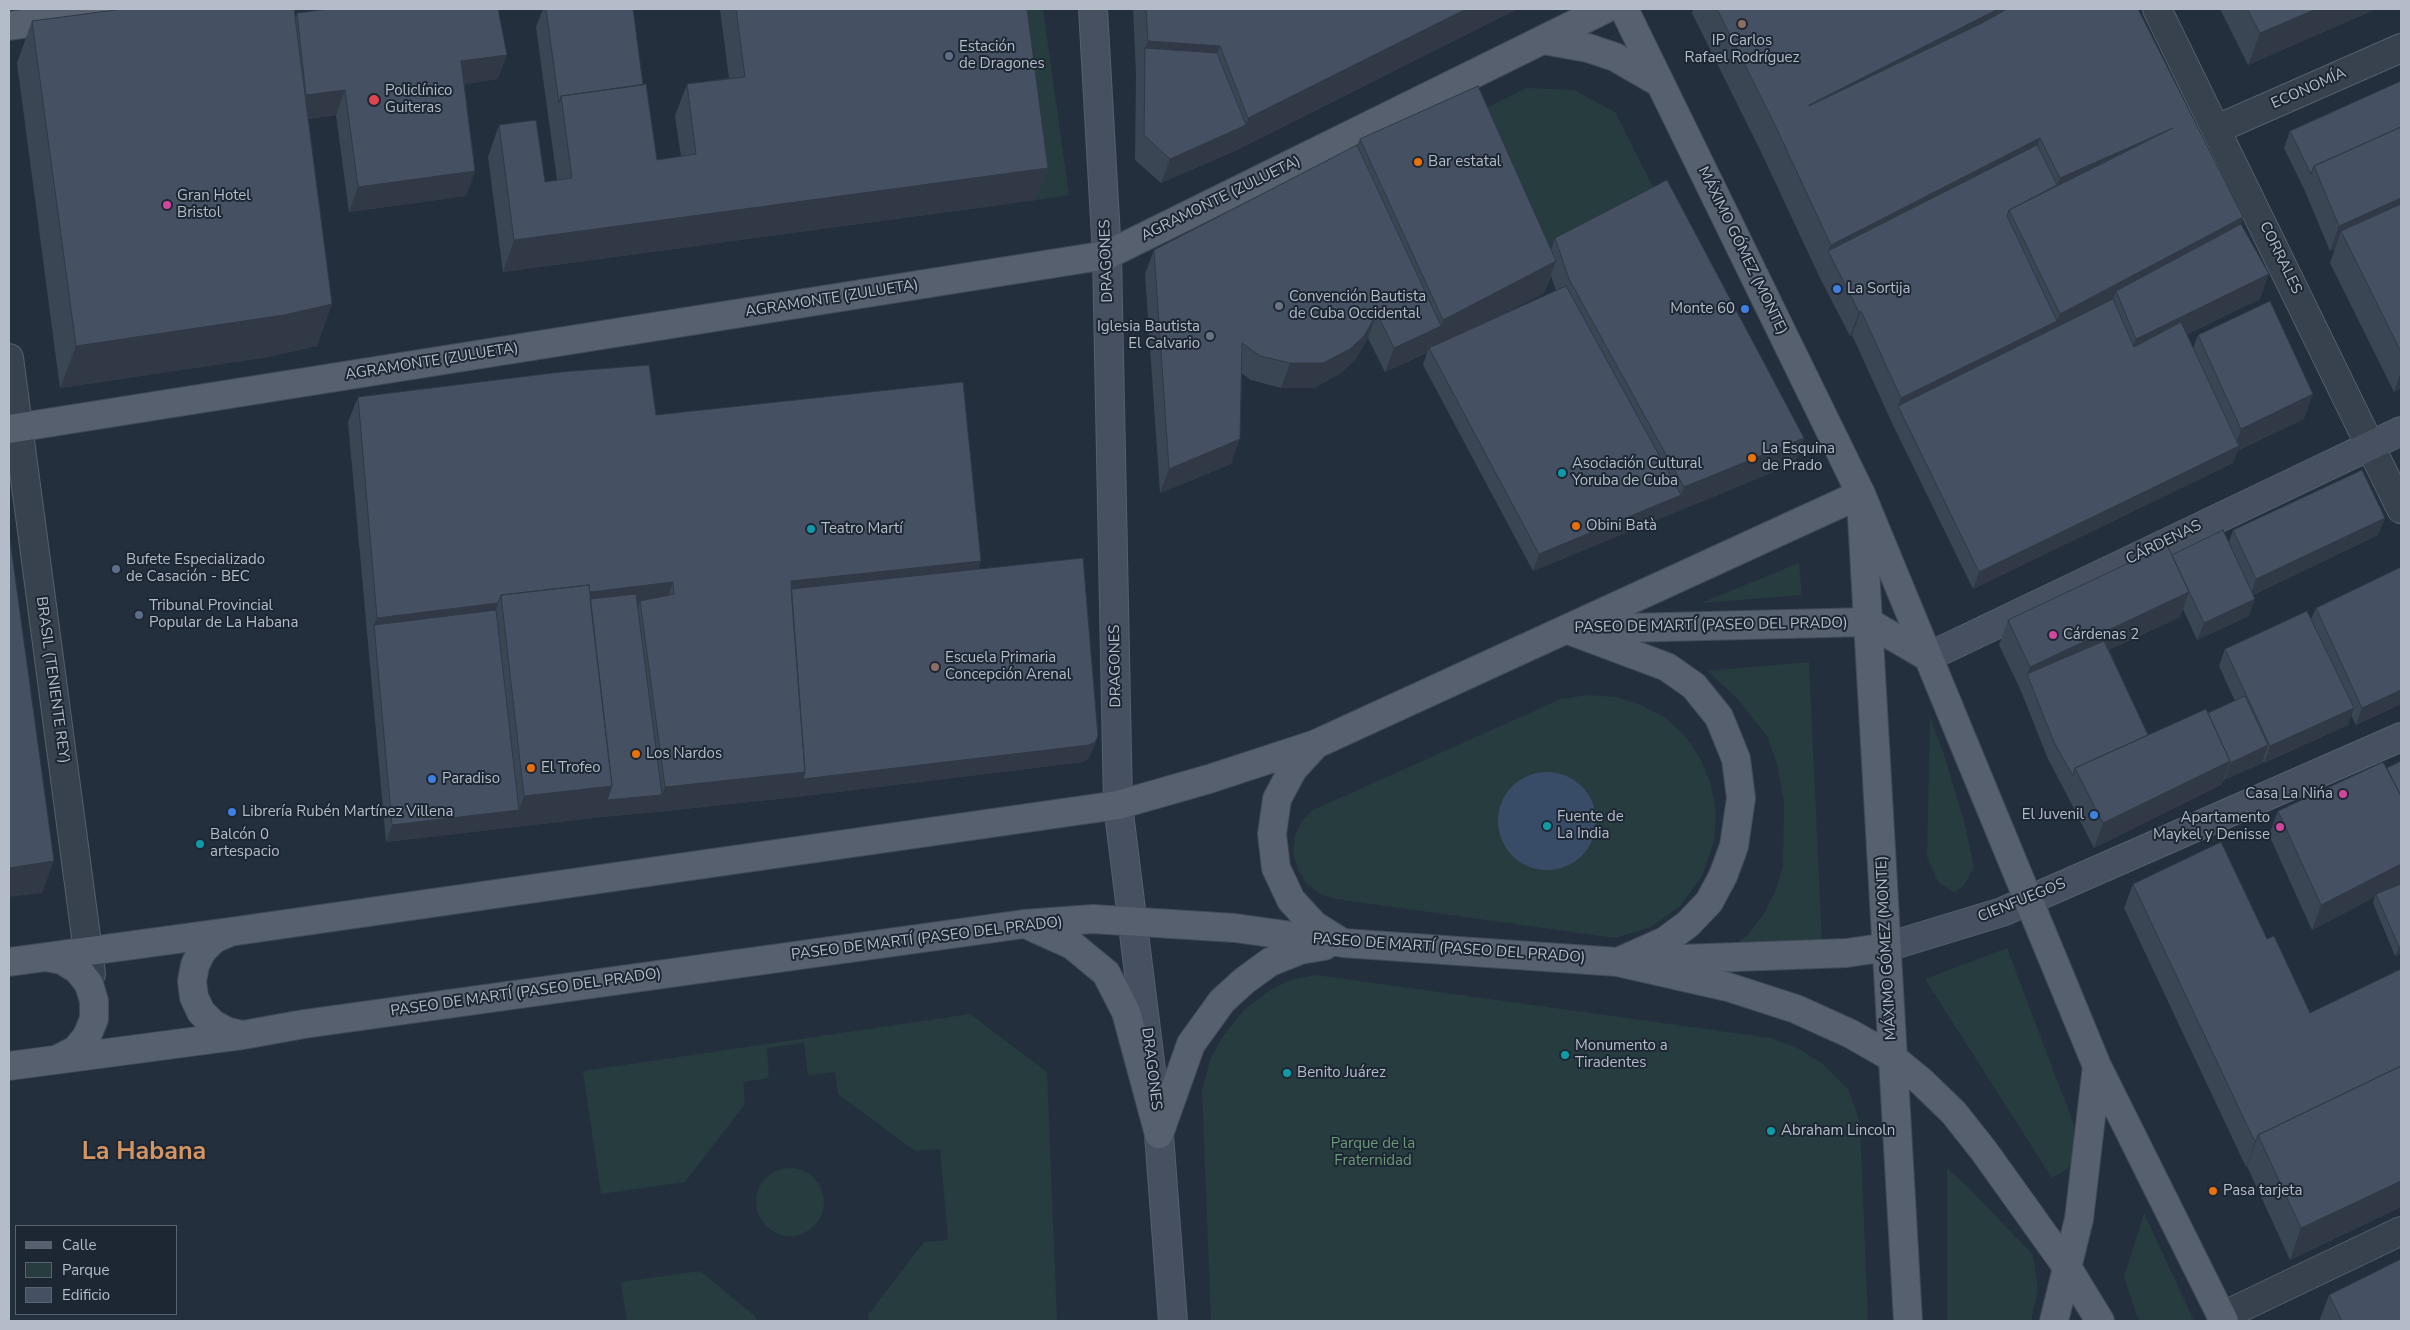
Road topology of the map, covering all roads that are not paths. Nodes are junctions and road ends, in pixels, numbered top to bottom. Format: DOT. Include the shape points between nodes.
graph roads {
  1 [pos="127,9"];
  2 [pos="1093,9"];
  3 [pos="1605,9"];
  4 [pos="1624,9"];
  5 [pos="2157,9"];
  6 [pos="9,26"];
  7 [pos="1543,40"];
  8 [pos="2401,48"];
  9 [pos="1660,83"];
  10 [pos="2217,129"];
  11 [pos="1107,255"];
  12 [pos="9,358"];
  13 [pos="13,428"];
  14 [pos="2401,431"];
  15 [pos="2371,444"];
  16 [pos="1861,494"];
  17 [pos="2401,509"];
  18 [pos="1868,622"];
  19 [pos="1568,630"];
  20 [pos="1928,657"];
  21 [pos="2401,737"];
  22 [pos="1316,744"];
  23 [pos="1118,805"];
  24 [pos="2028,899"];
  25 [pos="1132,920"];
  26 [pos="1024,924"];
  27 [pos="229,932"];
  28 [pos="1343,943"];
  29 [pos="1887,947"];
  30 [pos="88,950"];
  31 [pos="45,956"];
  32 [pos="9,962"];
  33 [pos="1618,962"];
  34 [pos="94,1001"];
  35 [pos="243,1035"];
  36 [pos="60,1058"];
  37 [pos="1893,1058"];
  38 [pos="9,1066"];
  39 [pos="2097,1066"];
  40 [pos="1159,1134"];
  41 [pos="2401,1231"];
  42 [pos="2067,1267"];
  43 [pos="2222,1319"];
  44 [pos="1173,1321"];
  45 [pos="1908,1321"];
  46 [pos="2054,1321"];
  47 [pos="2100,1321"];
  1 -- 6 [label="main road"];
  2 -- 11 [label="main road, DRAGONES"];
  3 -- 7 [label="main road, AGRAMONTE (ZULUETA)"];
  4 -- 9 [label="main road, MÁXIMO GÓMEZ (MONTE)"];
  5 -- 10 [label="street, CORRALES"];
  7 -- 9 [label="main road" via="1588,48 1615,57"];
  7 -- 11 [label="main road, AGRAMONTE (ZULUETA)"];
  8 -- 10 [label="street, ECONOMÍA"];
  9 -- 16 [label="main road, MÁXIMO GÓMEZ (MONTE)"];
  10 -- 15 [label="street, CORRALES"];
  11 -- 13 [label="main road, AGRAMONTE (ZULUETA)"];
  11 -- 23 [label="main road, DRAGONES"];
  12 -- 13 [label="street, BRASIL (TENIENTE REY)"];
  13 -- 30 [label="street, BRASIL (TENIENTE REY)"];
  14 -- 15 [label="main road, CÁRDENAS"];
  15 -- 17 [label="street, CORRALES"];
  15 -- 20 [label="main road, CÁRDENAS"];
  16 -- 18 [label="main road, MÁXIMO GÓMEZ (MONTE)"];
  16 -- 19 [label="main road"];
  16 -- 20 [label="main road, MÁXIMO GÓMEZ (MONTE)"];
  18 -- 19 [label="main road, PASEO DE MARTÍ (PASEO DEL PRADO)"];
  18 -- 20 [label="main road"];
  18 -- 29 [label="main road, MÁXIMO GÓMEZ (MONTE)"];
  19 -- 22 [label="main road, PASEO DE MARTÍ (PASEO DEL PRADO)"];
  19 -- 33 [label="main road" via="1667,667 1694,686 1719,717 1736,760 1740,798 1734,846 1709,902 1688,924 1665,941"];
  20 -- 24 [label="main road, MÁXIMO GÓMEZ (MONTE)"];
  21 -- 24 [label="main road, CIENFUEGOS"];
  22 -- 23 [label="main road, PASEO DE MARTÍ (PASEO DEL PRADO)"];
  22 -- 28 [label="main road" via="1293,769 1277,799 1272,834 1276,868 1291,900 1314,925"];
  23 -- 25 [label="main road, DRAGONES"];
  23 -- 27 [label="main road, PASEO DE MARTÍ (PASEO DEL PRADO)"];
  24 -- 29 [label="main road, CIENFUEGOS" via="2002,912"];
  24 -- 39 [label="main road, MÁXIMO GÓMEZ (MONTE)"];
  25 -- 26 [label="main road, PASEO DE MARTÍ (PASEO DEL PRADO)"];
  25 -- 28 [label="main road, PASEO DE MARTÍ (PASEO DEL PRADO)" via="1235,928"];
  25 -- 40 [label="main road, DRAGONES"];
  26 -- 35 [label="main road, PASEO DE MARTÍ (PASEO DEL PRADO)"];
  26 -- 40 [label="main road" via="1072,945 1106,973 1126,1012"];
  27 -- 30 [label="main road, PASEO DE MARTÍ (PASEO DEL PRADO)"];
  27 -- 35 [label="main road" via="214,939 202,951 192,981 194,997 213,1024"];
  28 -- 33 [label="main road, PASEO DE MARTÍ (PASEO DEL PRADO)"];
  28 -- 40 [label="main road" via="1300,950 1270,962 1222,1002 1191,1044"];
  29 -- 33 [label="main road, CIENFUEGOS" via="1847,953"];
  29 -- 37 [label="main road, MÁXIMO GÓMEZ (MONTE)"];
  30 -- 31 [label="main road, PASEO DE MARTÍ (PASEO DEL PRADO)"];
  30 -- 34 [label="street, BRASIL (TENIENTE REY)"];
  31 -- 32 [label="main road, PASEO DE MARTÍ (PASEO DEL PRADO)"];
  31 -- 34 [label="main road" via="62,960 78,970 89,984"];
  33 -- 37 [label="main road, PASEO DE MARTÍ (PASEO DEL PRADO)" via="1728,987 1796,1009"];
  34 -- 36 [label="main road" via="94,1019 87,1036 76,1050"];
  35 -- 36 [label="main road, PASEO DE MARTÍ (PASEO DEL PRADO)"];
  36 -- 38 [label="main road, PASEO DE MARTÍ (PASEO DEL PRADO)"];
  37 -- 42 [label="main road, MÁXIMO GÓMEZ (MONTE)" via="1954,1113 2024,1204"];
  37 -- 45 [label="main road"];
  39 -- 42 [label="main road" via="2079,1220"];
  39 -- 43 [label="main road, MÁXIMO GÓMEZ (MONTE)"];
  40 -- 44 [label="main road, DRAGONES"];
  41 -- 43 [label="street"];
  42 -- 46 [label="main road"];
  42 -- 47 [label="main road, MÁXIMO GÓMEZ (MONTE)"];
}
